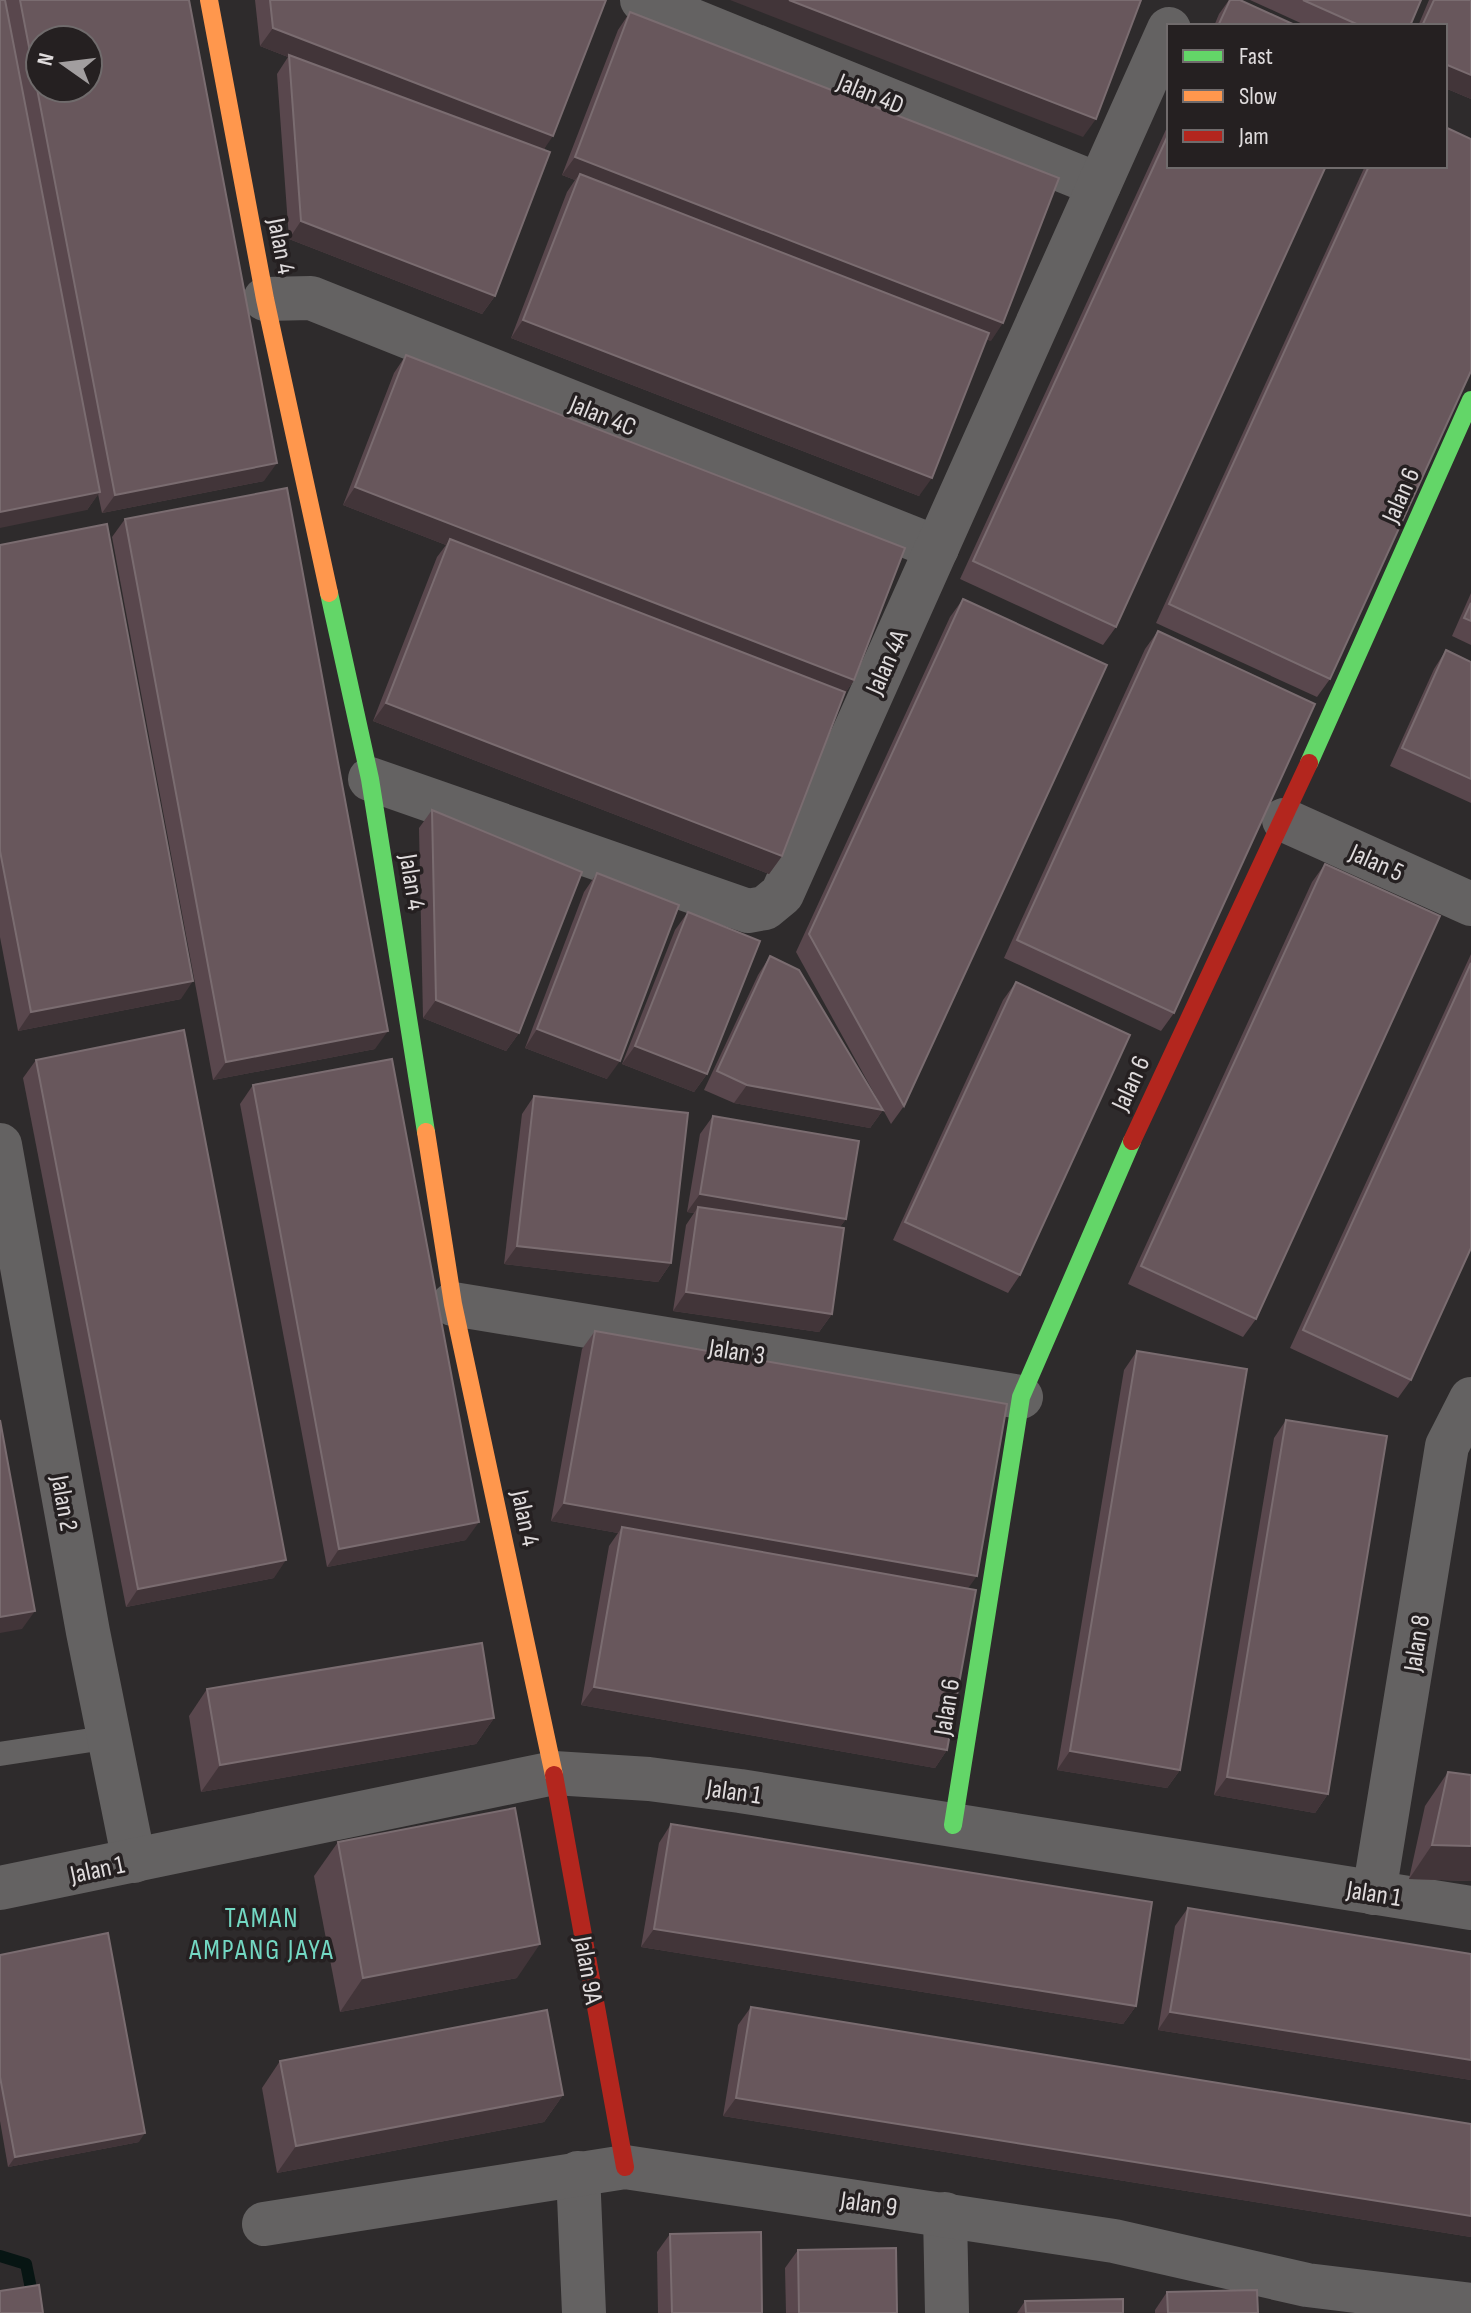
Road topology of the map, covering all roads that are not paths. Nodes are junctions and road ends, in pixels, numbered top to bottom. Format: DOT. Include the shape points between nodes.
graph roads {
  1 [pos="209,0"];
  2 [pos="642,0"];
  3 [pos="1182,0"];
  4 [pos="1172,24"];
  5 [pos="1167,35"];
  6 [pos="1099,185"];
  7 [pos="265,299"];
  8 [pos="1466,424"];
  9 [pos="937,548"];
  10 [pos="370,779"];
  11 [pos="1284,820"];
  12 [pos="1471,904"];
  13 [pos="0,1145"];
  14 [pos="453,1304"];
  15 [pos="1021,1397"];
  16 [pos="1471,1399"];
  17 [pos="111,1737"];
  18 [pos="0,1754"];
  19 [pos="554,1773"];
  20 [pos="953,1825"];
  21 [pos="134,1861"];
  22 [pos="0,1888"];
  23 [pos="1374,1893"];
  24 [pos="1471,1908"];
  25 [pos="625,2167"];
  26 [pos="578,2173"];
  27 [pos="945,2214"];
  28 [pos="264,2224"];
  29 [pos="1306,2299"];
  30 [pos="1471,2305"];
  31 [pos="584,2313"];
  32 [pos="947,2313"];
  1 -- 7 [label="street, Jalan 4"];
  2 -- 6 [label="street, Jalan 4D"];
  3 -- 4 [label="street, Jalan 4A"];
  5 -- 6 [label="street, Jalan 4A"];
  6 -- 9 [label="street, Jalan 4A"];
  7 -- 9 [label="street, Jalan 4C" via="311,298"];
  7 -- 10 [label="street, Jalan 4"];
  8 -- 11 [label="street, Jalan 6"];
  9 -- 10 [label="street, Jalan 4A" via="782,894 765,908 748,911"];
  10 -- 14 [label="street, Jalan 4"];
  11 -- 12 [label="street, Jalan 5"];
  11 -- 15 [label="street, Jalan 6" via="1119,1169"];
  13 -- 17 [label="street, Jalan 2"];
  14 -- 15 [label="street, Jalan 3"];
  14 -- 19 [label="street, Jalan 4"];
  15 -- 20 [label="street, Jalan 6"];
  16 -- 23 [label="street, Jalan 8" via="1447,1446"];
  17 -- 18 [label="lane"];
  17 -- 21 [label="street, Jalan 2"];
  19 -- 20 [label="street, Jalan 1" via="649,1779"];
  19 -- 21 [label="street, Jalan 1"];
  19 -- 25 [label="street, Jalan 9A"];
  20 -- 23 [label="street, Jalan 1"];
  21 -- 22 [label="street, Jalan 1"];
  23 -- 24 [label="street, Jalan 1"];
  25 -- 26 [label="street, Jalan 9"];
  25 -- 27 [label="street, Jalan 9"];
  26 -- 28 [label="street, Jalan 9"];
  26 -- 31 [label="street"];
  27 -- 29 [label="street, Jalan 9" via="1114,2241"];
  27 -- 32 [label="street"];
  29 -- 30 [label="street, Jalan 9"];
}
